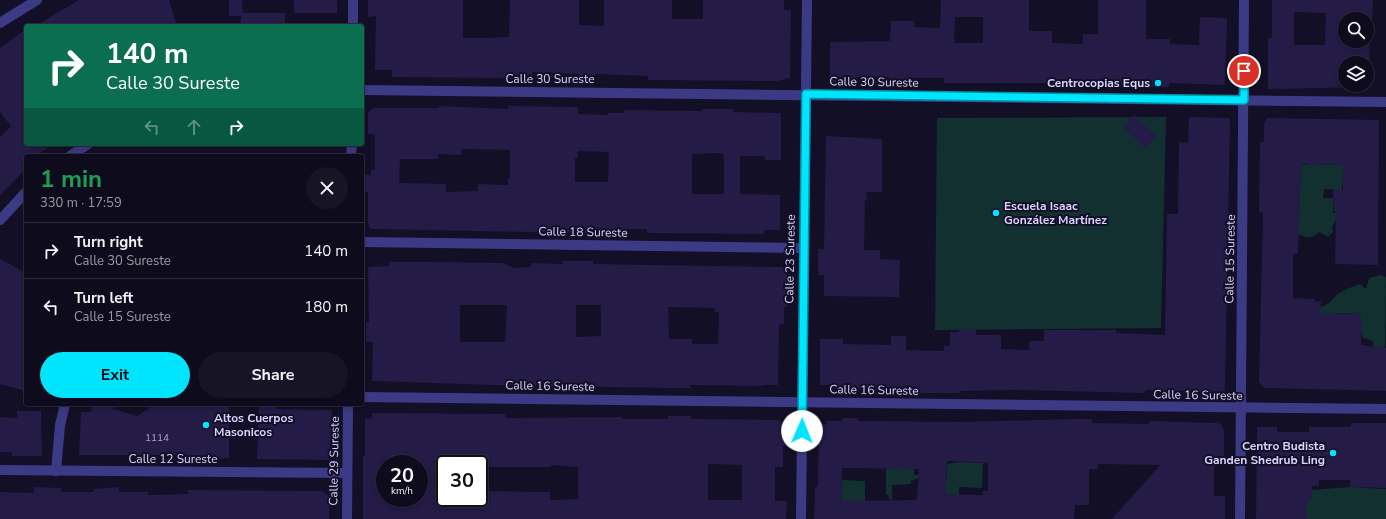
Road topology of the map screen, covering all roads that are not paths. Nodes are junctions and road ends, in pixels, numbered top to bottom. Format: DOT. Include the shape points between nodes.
graph roads {
  1 [pos="37,0"];
  2 [pos="353,0"];
  3 [pos="807,0"];
  4 [pos="1244,0"];
  5 [pos="0,23"];
  6 [pos="353,24"];
  7 [pos="364,90"];
  8 [pos="806,94"];
  9 [pos="1244,100"];
  10 [pos="1386,102"];
  11 [pos="85,146"];
  12 [pos="73,154"];
  13 [pos="24,194"];
  14 [pos="0,220"];
  15 [pos="364,242"];
  16 [pos="803,248"];
  17 [pos="364,397"];
  18 [pos="802,401"];
  19 [pos="65,406"];
  20 [pos="348,406"];
  21 [pos="1241,409"];
  22 [pos="1386,409"];
  23 [pos="0,470"];
  24 [pos="56,471"];
  25 [pos="346,473"];
  26 [pos="347,519"];
  27 [pos="801,519"];
  28 [pos="1240,519"];
  1 -- 5 [label="street"];
  2 -- 6 [label="street"];
  3 -- 8 [label="street, Calle 23 Sureste"];
  4 -- 9 [label="street, Calle 15 Sureste"];
  7 -- 8 [label="street, Calle 30 Sureste"];
  8 -- 9 [label="street, Calle 30 Sureste"];
  8 -- 16 [label="street, Calle 23 Sureste"];
  9 -- 10 [label="street, Calle 30 Sureste"];
  9 -- 21 [label="street, Calle 15 Sureste"];
  11 -- 12 [label="street"];
  13 -- 14 [label="street"];
  15 -- 16 [label="street, Calle 18 Sureste"];
  16 -- 18 [label="street, Calle 23 Sureste"];
  17 -- 18 [label="street, Calle 16 Sureste"];
  18 -- 21 [label="street, Calle 16 Sureste"];
  18 -- 27 [label="street, Calle 23 Sureste"];
  19 -- 24 [label="street" via="60,425"];
  20 -- 25 [label="street, Calle 29 Sureste"];
  21 -- 22 [label="street, Calle 16 Sureste"];
  21 -- 28 [label="street, Calle 15 Sureste"];
  23 -- 24 [label="street, Calle 12 Sureste"];
  24 -- 25 [label="street, Calle 12 Sureste"];
  25 -- 26 [label="street, Calle 29 Sureste"];
}
